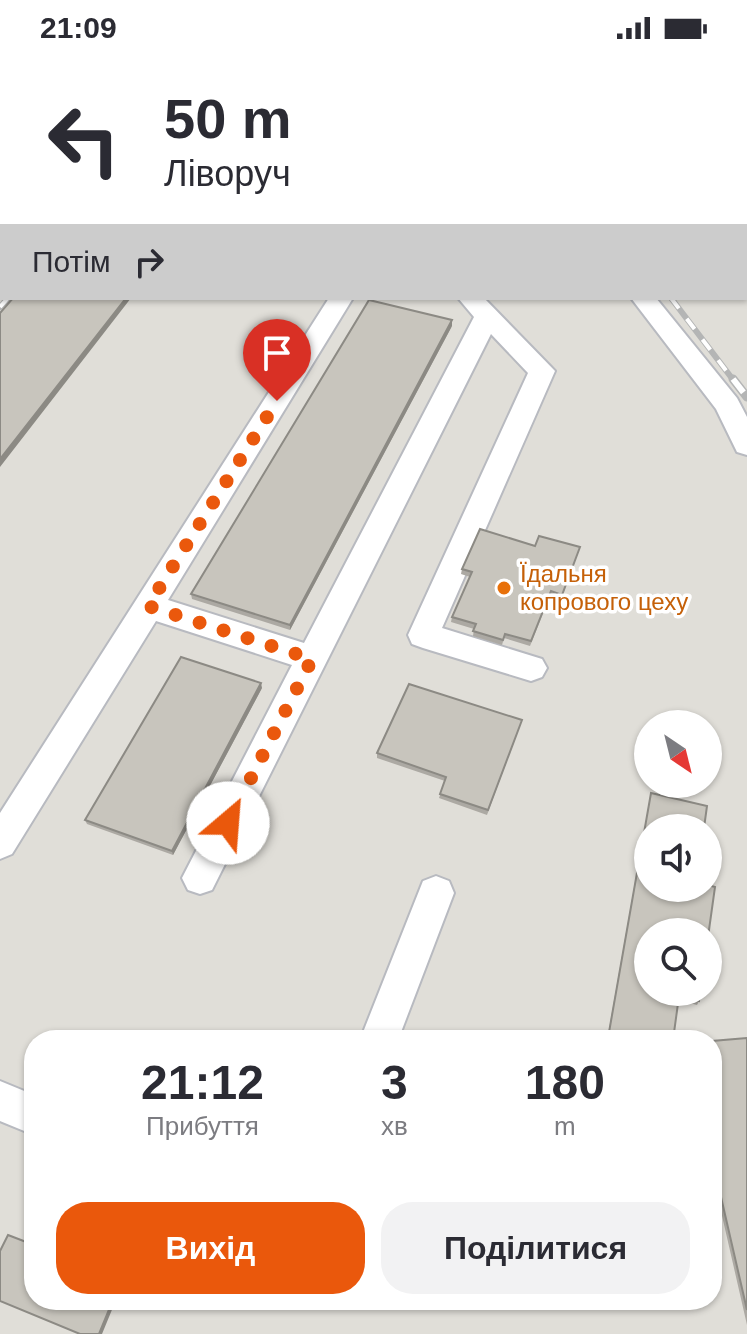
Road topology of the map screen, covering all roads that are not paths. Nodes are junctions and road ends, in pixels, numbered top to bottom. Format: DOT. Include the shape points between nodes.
graph roads {
  1 [pos="340,300"];
  2 [pos="645,300"];
  3 [pos="479,306"];
  4 [pos="747,445"];
  5 [pos="148,606"];
  6 [pos="312,659"];
  7 [pos="531,668"];
  8 [pos="0,843"];
  9 [pos="200,878"];
  10 [pos="436,893"];
  11 [pos="383,1030"];
  12 [pos="0,1101"];
  13 [pos="24,1111"];
  1 -- 5 [label="lane"];
  2 -- 4 [label="lane" via="728,405"];
  3 -- 6 [label="lane"];
  3 -- 7 [label="lane" via="542,371 423,635"];
  5 -- 6 [label="lane"];
  5 -- 8 [label="lane"];
  6 -- 9 [label="lane"];
  10 -- 11 [label="lane"];
  12 -- 13 [label="lane"];
}
